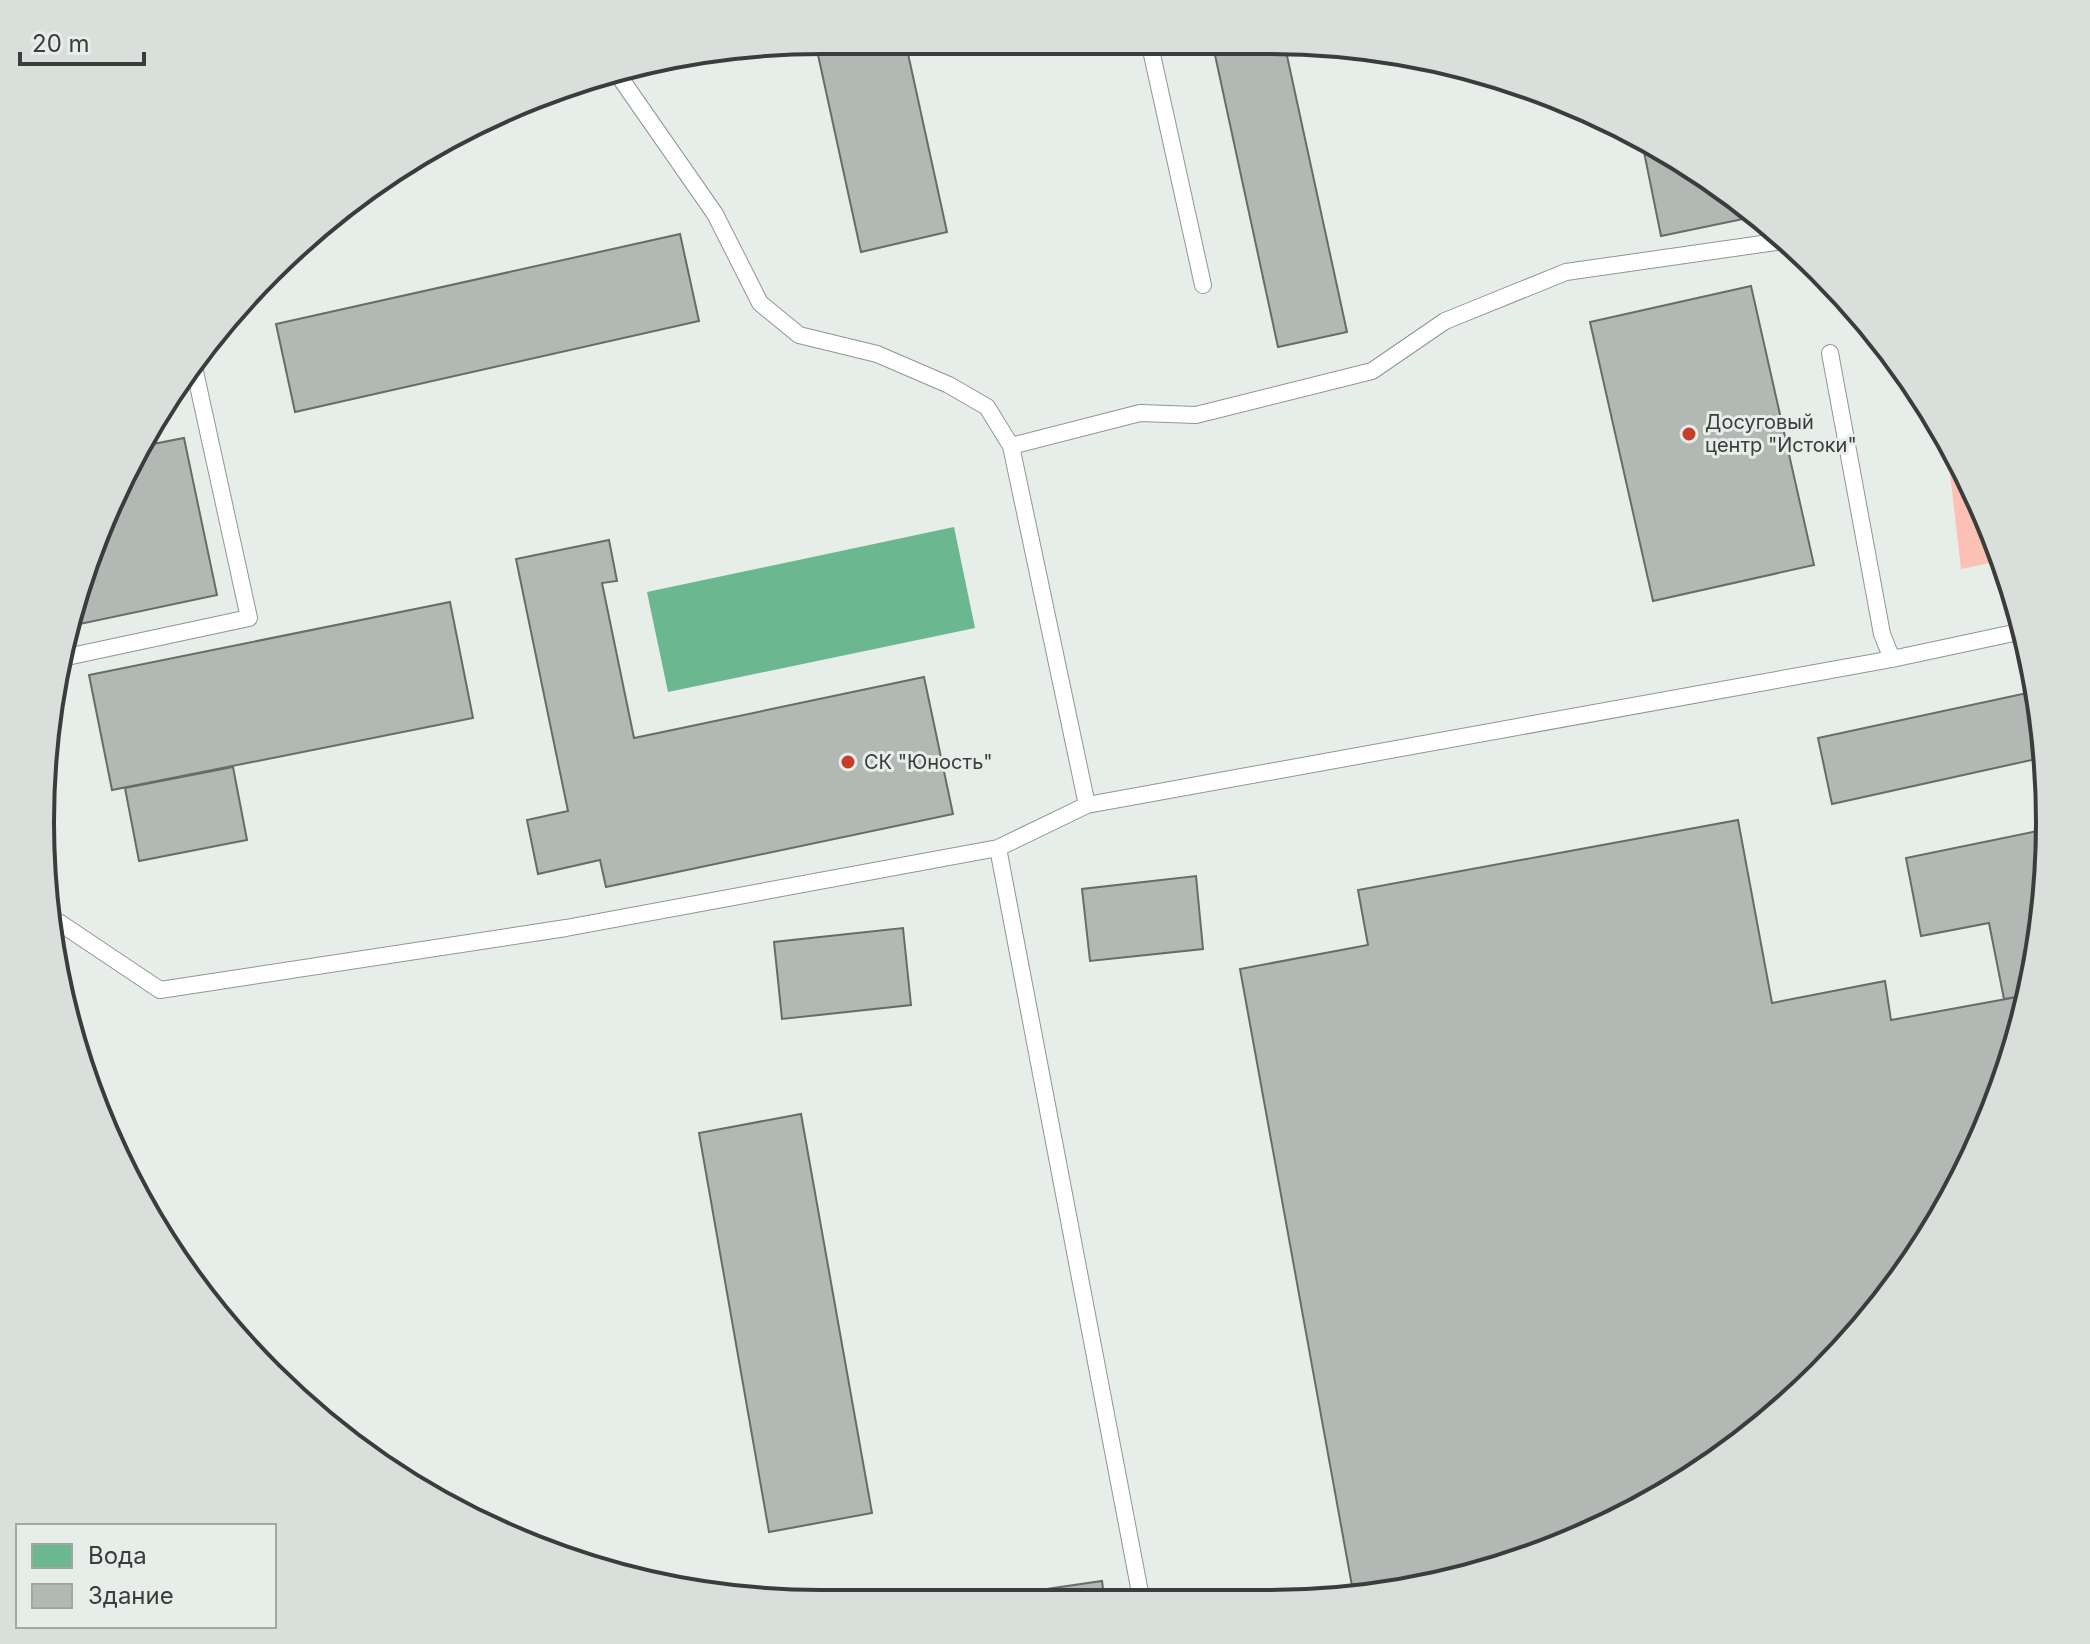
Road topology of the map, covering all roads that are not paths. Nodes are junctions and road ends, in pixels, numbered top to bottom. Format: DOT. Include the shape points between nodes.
graph roads {
  1 [pos="1152,54"];
  2 [pos="622,80"];
  3 [pos="1771,243"];
  4 [pos="1203,285"];
  5 [pos="1830,353"];
  6 [pos="196,377"];
  7 [pos="1011,446"];
  8 [pos="2012,633"];
  9 [pos="73,656"];
  10 [pos="1892,659"];
  11 [pos="1087,805"];
  12 [pos="998,848"];
  13 [pos="61,924"];
  14 [pos="1140,1590"];
  1 -- 4 [label="lane"];
  2 -- 7 [label="lane" via="715,214 760,303 799,335 877,354 949,385 987,407"];
  3 -- 7 [label="lane" via="1566,272 1445,321 1372,371 1196,415 1140,413"];
  5 -- 10 [label="lane" via="1882,634"];
  6 -- 9 [label="lane" via="249,618"];
  7 -- 11 [label="lane"];
  8 -- 10 [label="lane"];
  10 -- 11 [label="lane"];
  11 -- 12 [label="lane"];
  12 -- 13 [label="lane" via="566,928 160,990"];
  12 -- 14 [label="lane"];
}
